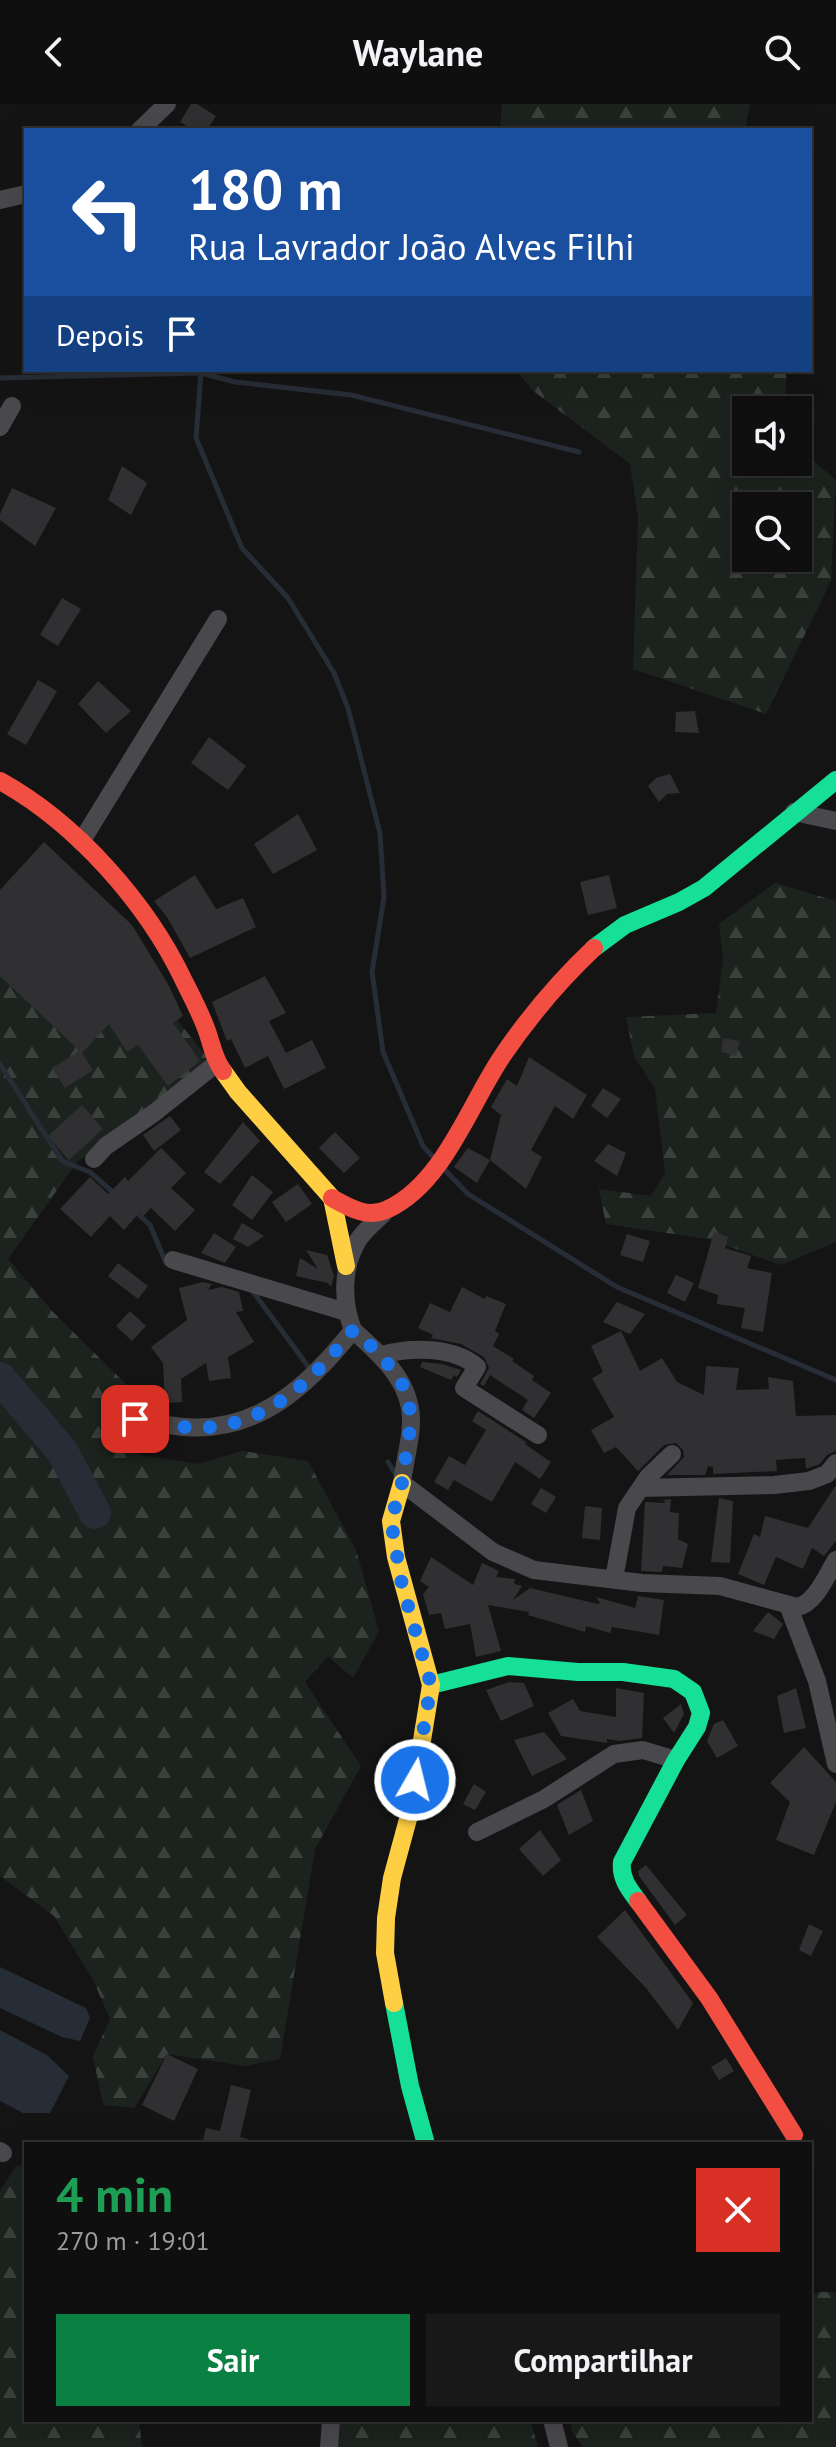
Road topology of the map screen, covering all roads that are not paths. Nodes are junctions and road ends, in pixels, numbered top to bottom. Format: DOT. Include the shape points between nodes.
graph roads {
  1 [pos="167,104"];
  2 [pos="142,128"];
  3 [pos="24,194"];
  4 [pos="0,200"];
  5 [pos="12,406"];
  6 [pos="0,427"];
  7 [pos="218,619"];
  8 [pos="836,780"];
  9 [pos="0,781"];
  10 [pos="794,812"];
  11 [pos="836,821"];
  12 [pos="81,842"];
  13 [pos="217,1063"];
  14 [pos="94,1159"];
  15 [pos="332,1198"];
  16 [pos="384,1213"];
  17 [pos="173,1260"];
  18 [pos="346,1266"];
  19 [pos="346,1312"];
  20 [pos="353,1330"];
  21 [pos="381,1355"];
  22 [pos="112,1415"];
  23 [pos="538,1435"];
  24 [pos="672,1454"];
  25 [pos="836,1463"];
  26 [pos="402,1483"];
  27 [pos="641,1488"];
  28 [pos="836,1560"];
  29 [pos="614,1579"];
  30 [pos="788,1605"];
  31 [pos="431,1685"];
  32 [pos="676,1760"];
  33 [pos="836,1764"];
  34 [pos="477,1832"];
  35 [pos="794,2135"];
  36 [pos="425,2142"];
  37 [pos="331,2422"];
  38 [pos="553,2422"];
  39 [pos="329,2447"];
  40 [pos="559,2447"];
  1 -- 2 [label="street"];
  3 -- 4 [label="street"];
  5 -- 6 [label="street"];
  7 -- 12 [label="street"];
  8 -- 10 [label="street"];
  9 -- 12 [label="street"];
  10 -- 11 [label="street"];
  10 -- 16 [label="street" via="702,890 604,938 501,1059 440,1164"];
  12 -- 13 [label="street" via="153,925 206,1028"];
  13 -- 14 [label="street"];
  13 -- 15 [label="street"];
  15 -- 16 [label="street" via="357,1213"];
  15 -- 18 [label="street"];
  16 -- 18 [label="street" via="358,1239"];
  17 -- 19 [label="street"];
  18 -- 19 [label="street"];
  19 -- 20 [label="street"];
  20 -- 21 [label="street"];
  20 -- 22 [label="street" via="292,1394 257,1416 212,1427 184,1427"];
  21 -- 23 [label="street" via="411,1350 466,1357 477,1367 464,1388"];
  21 -- 26 [label="street" via="401,1381 409,1403"];
  24 -- 27 [label="street"];
  25 -- 27 [label="street" via="827,1474 809,1481"];
  26 -- 29 [label="street" via="513,1562 534,1570"];
  26 -- 31 [label="street" via="391,1521 396,1557"];
  27 -- 29 [label="street" via="627,1508"];
  28 -- 30 [label="street" via="804,1606"];
  29 -- 30 [label="street" via="720,1586"];
  30 -- 33 [label="street" via="817,1681"];
  31 -- 32 [label="street" via="508,1666 674,1679 693,1692 701,1713"];
  31 -- 36 [label="street" via="411,1808 392,1878 385,1953"];
  32 -- 34 [label="street" via="643,1750 614,1754 544,1799"];
  32 -- 35 [label="street" via="621,1871"];
  37 -- 39 [label="street"];
  38 -- 40 [label="street"];
}
